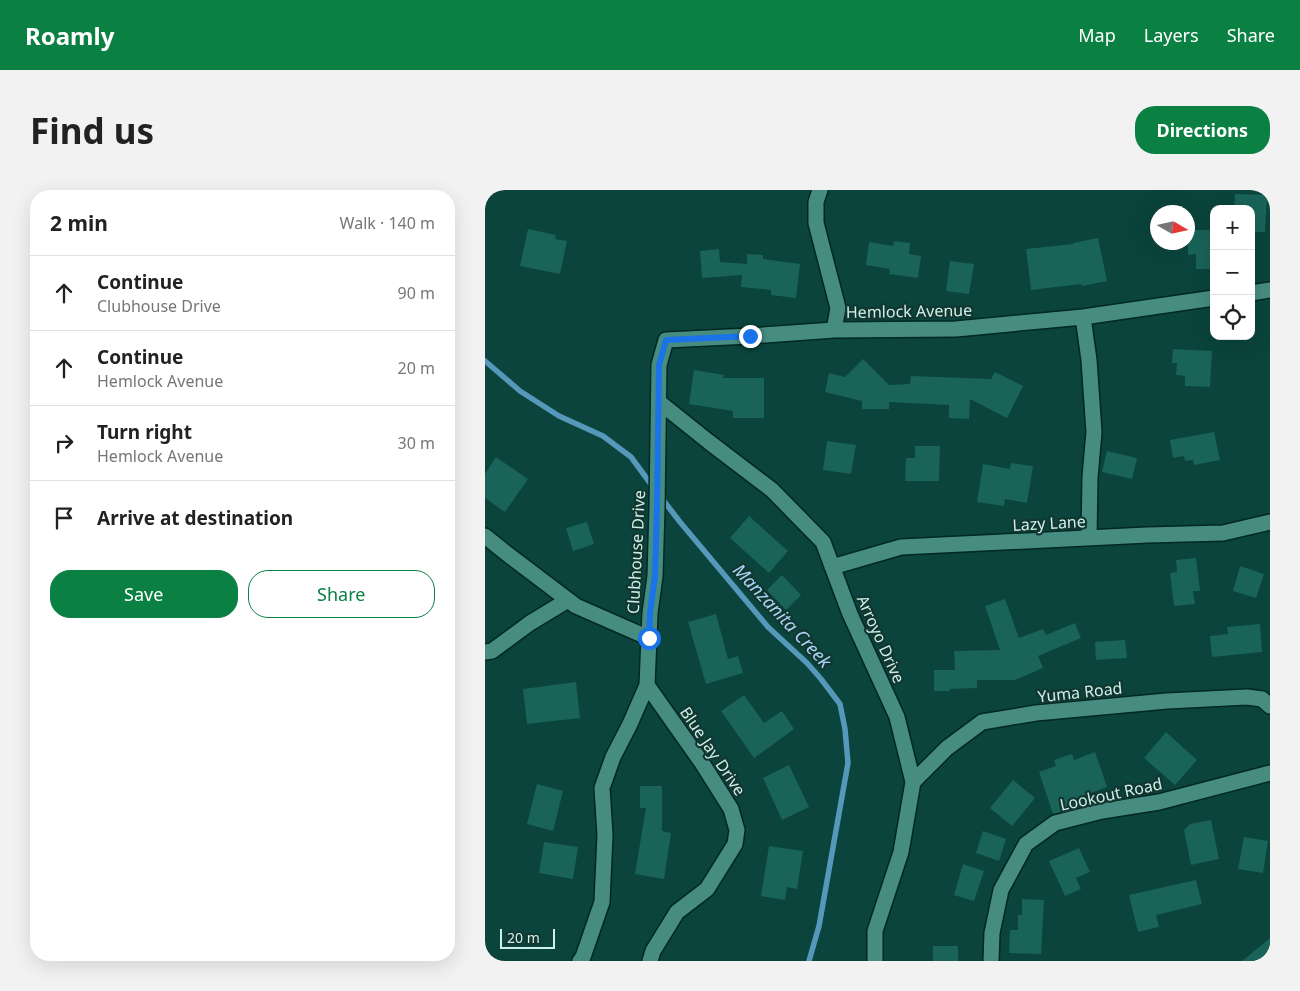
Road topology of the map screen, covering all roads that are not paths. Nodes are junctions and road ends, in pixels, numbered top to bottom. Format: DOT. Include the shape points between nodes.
graph roads {
  1 [pos="820,190"];
  2 [pos="1270,290"];
  3 [pos="1255,292"];
  4 [pos="1210,299"];
  5 [pos="1083,317"];
  6 [pos="835,330"];
  7 [pos="659,402"];
  8 [pos="1270,522"];
  9 [pos="485,536"];
  10 [pos="1089,538"];
  11 [pos="832,567"];
  12 [pos="568,600"];
  13 [pos="649,638"];
  14 [pos="485,652"];
  15 [pos="647,685"];
  16 [pos="1270,706"];
  17 [pos="1270,773"];
  18 [pos="913,782"];
  19 [pos="580,961"];
  20 [pos="650,961"];
  21 [pos="875,961"];
  22 [pos="991,961"];
  1 -- 6 [label="street" via="816,222 838,308"];
  2 -- 3 [label="street"];
  4 -- 5 [label="street, Hemlock Avenue"];
  5 -- 6 [label="street, Hemlock Avenue" via="956,329"];
  5 -- 10 [label="street" via="1094,432"];
  6 -- 7 [label="street, Hemlock Avenue" via="666,340 659,365"];
  7 -- 11 [label="street, Arroyo Drive" via="772,490 823,542"];
  7 -- 13 [label="street, Clubhouse Drive" via="655,576"];
  8 -- 10 [label="street, Lazy Lane" via="1223,533"];
  9 -- 12 [label="street"];
  10 -- 11 [label="street, Lazy Lane" via="901,547"];
  11 -- 18 [label="street, Arroyo Drive" via="897,717"];
  12 -- 13 [label="street"];
  12 -- 14 [label="street"];
  13 -- 15 [label="street, Clubhouse Drive"];
  15 -- 19 [label="street, Clubhouse Drive" via="602,788 605,835 602,902"];
  15 -- 20 [label="street, Blue Jay Drive" via="731,808 737,830 735,844 707,889 677,912"];
  16 -- 18 [label="street, Yuma Road" via="1263,699 1247,697 1167,701 1035,713 982,722 947,748"];
  17 -- 22 [label="street, Lookout Road" via="1159,802 1055,823 1026,844 1001,890 992,933"];
  18 -- 21 [label="street, Arroyo Drive" via="901,852 875,931"];
}
